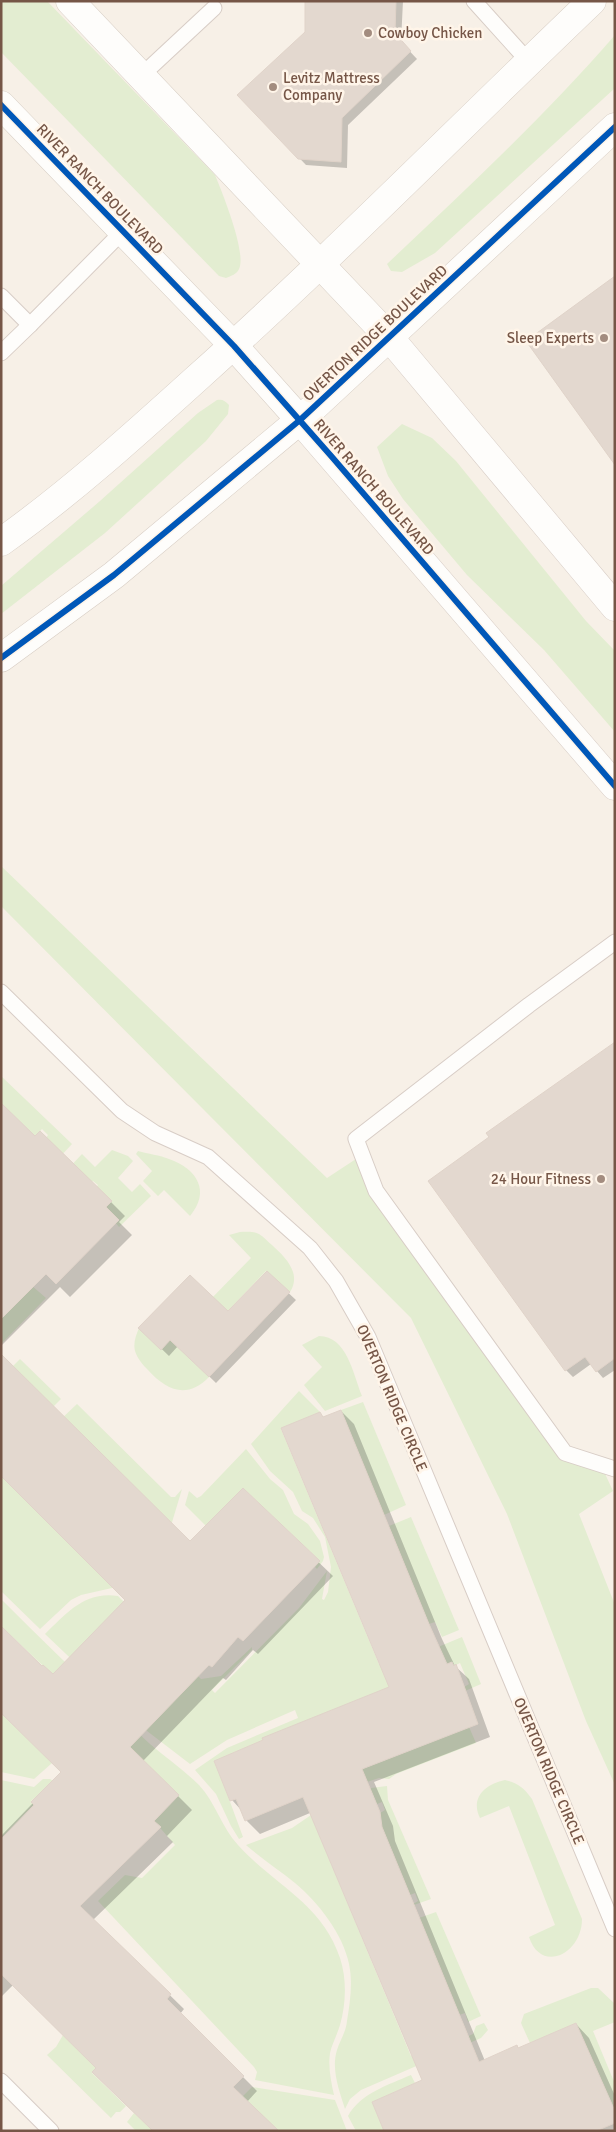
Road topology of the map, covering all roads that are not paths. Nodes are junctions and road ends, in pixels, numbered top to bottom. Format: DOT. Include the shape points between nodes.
graph roads {
  1 [pos="70,1"];
  2 [pos="592,1"];
  3 [pos="214,4"];
  4 [pos="481,4"];
  5 [pos="529,62"];
  6 [pos="141,76"];
  7 [pos="1,106"];
  8 [pos="615,127"];
  9 [pos="123,231"];
  10 [pos="320,264"];
  11 [pos="1,296"];
  12 [pos="30,325"];
  13 [pos="389,337"];
  14 [pos="234,346"];
  15 [pos="1,353"];
  16 [pos="300,420"];
  17 [pos="1,542"];
  18 [pos="615,607"];
  19 [pos="1,658"];
  20 [pos="615,786"];
  21 [pos="615,942"];
  22 [pos="1,992"];
  23 [pos="615,1470"];
  24 [pos="615,1929"];
  25 [pos="1,2081"];
  26 [pos="51,2131"];
  1 -- 6 [label="street"];
  2 -- 5 [label="street"];
  3 -- 6 [label="lane"];
  4 -- 5 [label="lane"];
  5 -- 10 [label="street"];
  6 -- 10 [label="street"];
  7 -- 9 [label="street, RIVER RANCH BOULEVARD"];
  8 -- 13 [label="street, OVERTON RIDGE BOULEVARD"];
  9 -- 12 [label="lane"];
  9 -- 14 [label="street, RIVER RANCH BOULEVARD"];
  10 -- 13 [label="street"];
  10 -- 14 [label="street"];
  11 -- 12 [label="lane"];
  12 -- 15 [label="lane"];
  13 -- 16 [label="street, OVERTON RIDGE BOULEVARD"];
  13 -- 18 [label="street"];
  14 -- 16 [label="street, RIVER RANCH BOULEVARD"];
  14 -- 17 [label="street" via="116,450"];
  16 -- 19 [label="street, OVERTON RIDGE BOULEVARD" via="114,575"];
  16 -- 20 [label="street, RIVER RANCH BOULEVARD"];
  21 -- 23 [label="lane" via="356,1140 376,1191 565,1453"];
  22 -- 24 [label="lane, OVERTON RIDGE CIRCLE" via="122,1111 156,1133 208,1157 310,1248 336,1282 368,1337"];
  25 -- 26 [label="lane"];
}
